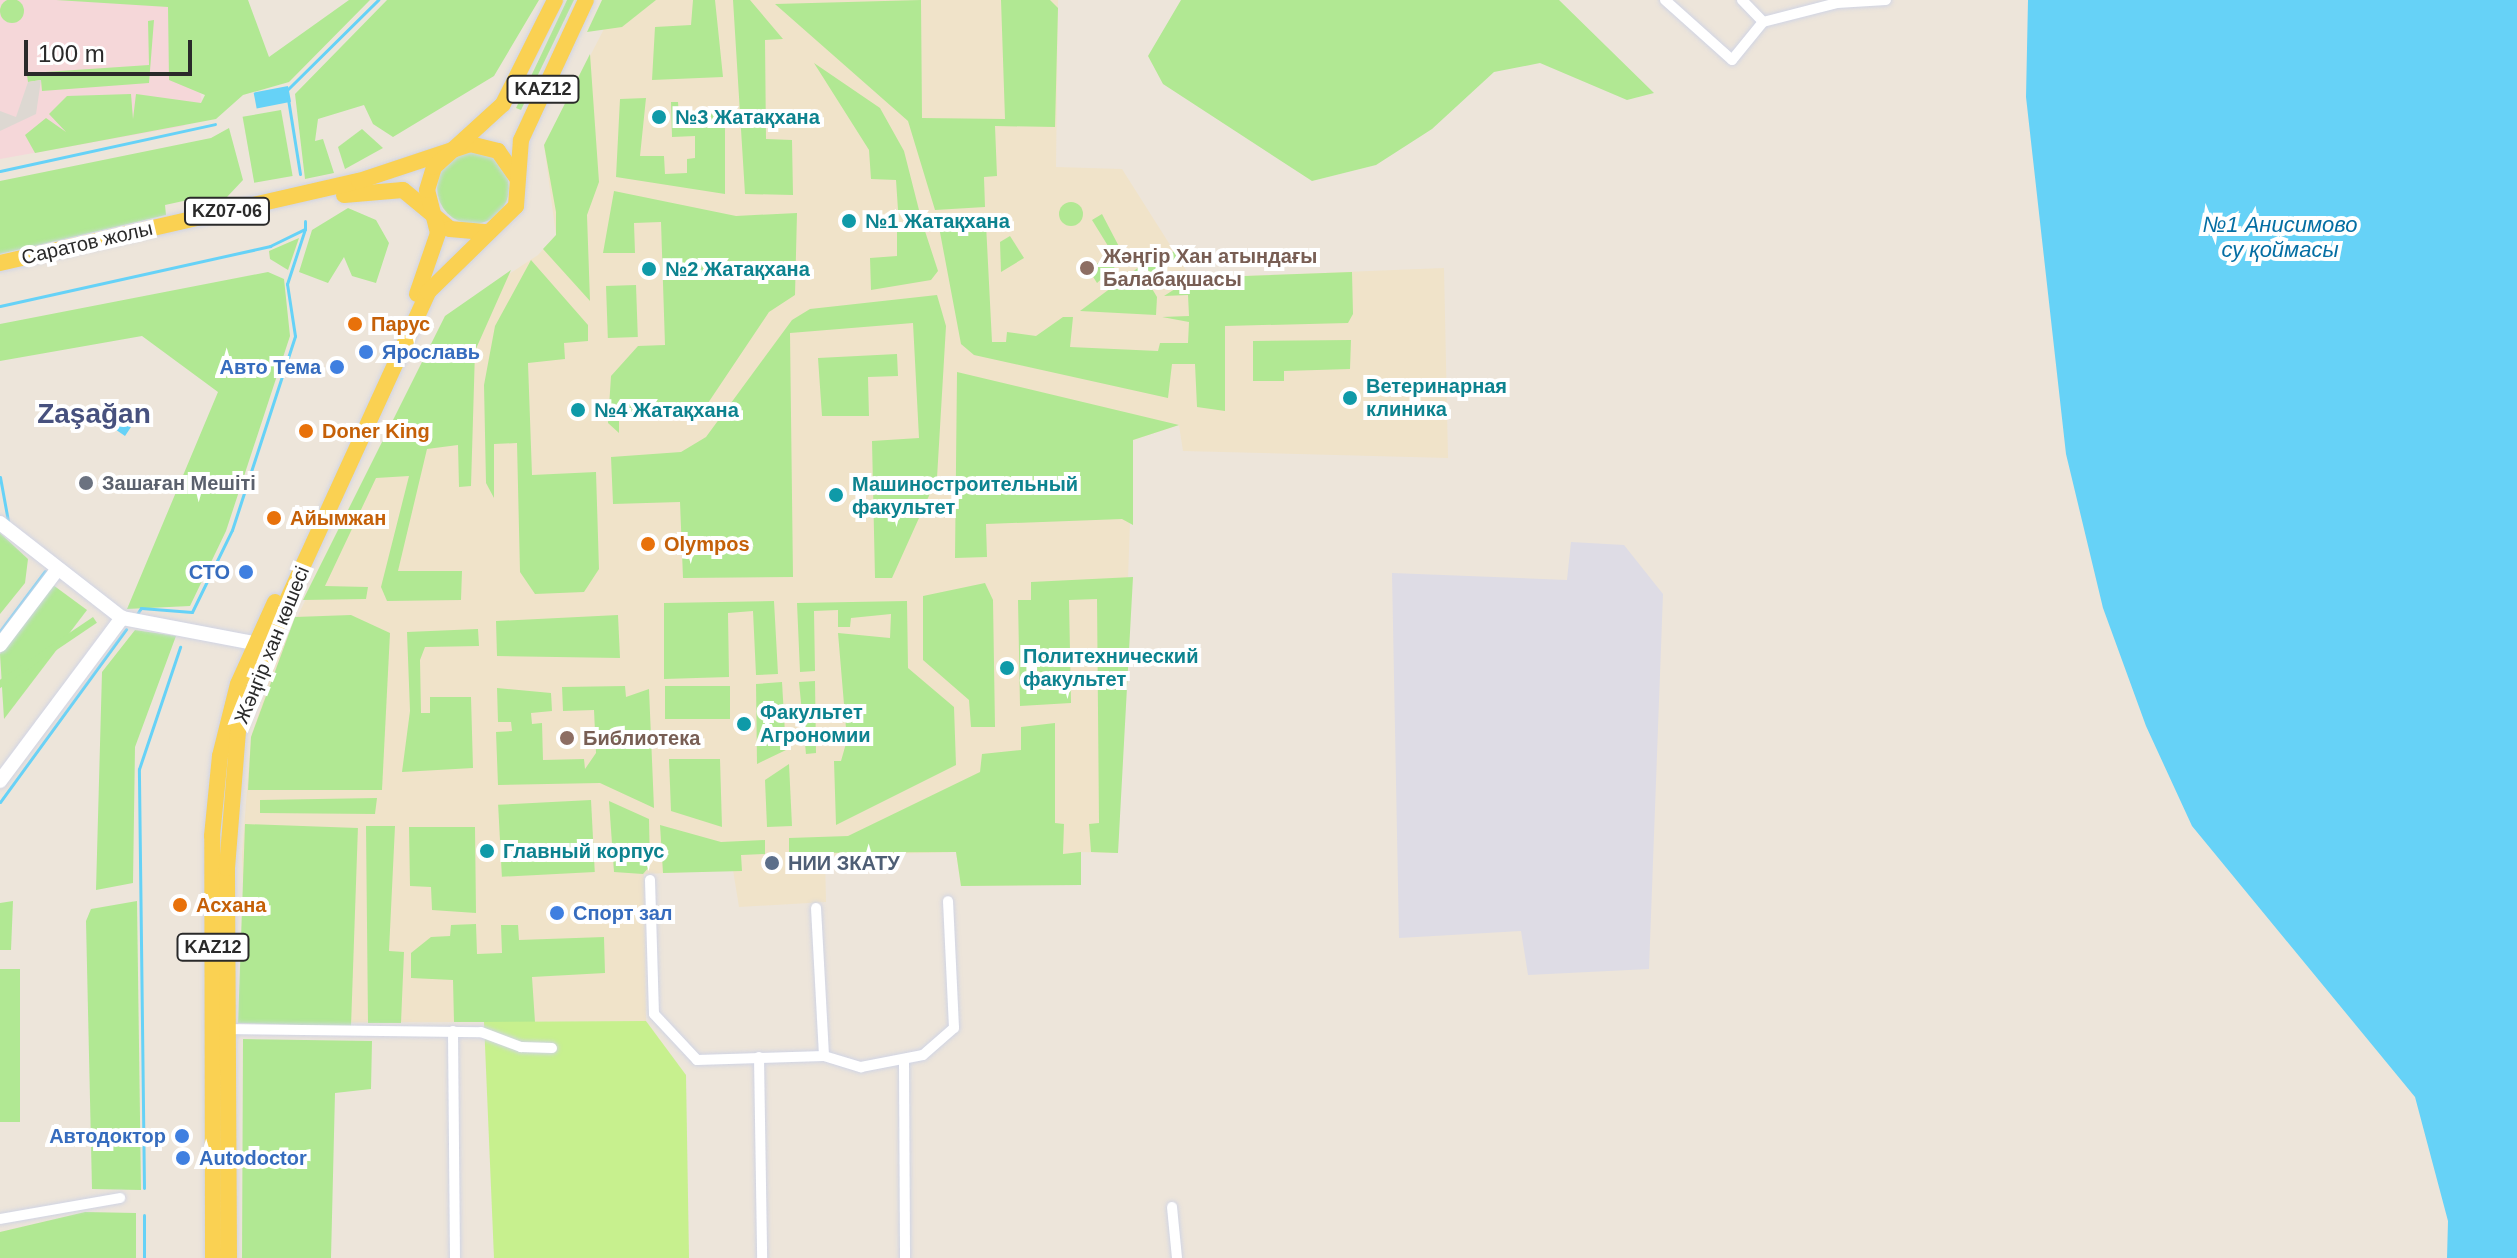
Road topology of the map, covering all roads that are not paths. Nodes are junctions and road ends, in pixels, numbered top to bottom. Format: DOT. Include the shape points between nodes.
graph roads {
  1 [pos="555,0"];
  2 [pos="586,0"];
  3 [pos="1665,0"];
  4 [pos="1742,0"];
  5 [pos="1886,0"];
  6 [pos="1763,22"];
  7 [pos="451,150"];
  8 [pos="518,183"];
  9 [pos="435,214"];
  10 [pos="493,230"];
  11 [pos="0,263"];
  12 [pos="0,273"];
  13 [pos="0,523"];
  14 [pos="57,570"];
  15 [pos="122,618"];
  16 [pos="262,644"];
  17 [pos="0,645"];
  18 [pos="0,781"];
  19 [pos="650,880"];
  20 [pos="948,901"];
  21 [pos="816,908"];
  22 [pos="221,1028"];
  23 [pos="453,1031"];
  24 [pos="552,1048"];
  25 [pos="824,1056"];
  26 [pos="759,1057"];
  27 [pos="904,1062"];
  28 [pos="120,1198"];
  29 [pos="1172,1207"];
  30 [pos="0,1219"];
  31 [pos="213,1258"];
  32 [pos="229,1258"];
  33 [pos="455,1258"];
  34 [pos="762,1258"];
  35 [pos="905,1258"];
  36 [pos="1177,1258"];
  1 -- 7 [label="main road, Жәңгір хан көшесі / KAZ12" via="503,104"];
  2 -- 8 [label="main road, Жәңгір хан көшесі / KAZ12" via="525,128"];
  3 -- 6 [label="street" via="1726,59 1737,57"];
  4 -- 6 [label="street"];
  5 -- 6 [label="street" via="1837,3"];
  7 -- 8 [label="main road" via="489,147 512,165"];
  7 -- 9 [label="main road, Жәңгір хан көшесі / KAZ12" via="430,174"];
  7 -- 11 [label="main road, Саратов жолы / KZ07-06" via="347,184"];
  8 -- 10 [label="main road, Жәңгір хан көшесі / KAZ12" via="510,216"];
  9 -- 10 [label="main road" via="460,233"];
  9 -- 12 [label="main road, Саратов жолы / KZ07-06" via="410,193 377,189"];
  9 -- 16 [label="main road, Жәңгір хан көшесі / KAZ12" via="436,244 425,277"];
  10 -- 16 [label="main road, Жәңгір хан көшесі / KAZ12" via="428,292"];
  13 -- 14 [label="main road"];
  14 -- 15 [label="main road"];
  14 -- 17 [label="main road"];
  15 -- 16 [label="main road"];
  15 -- 18 [label="main road"];
  16 -- 22 [label="main road, Жәңгір хан көшесі / KAZ12" via="220,756 212,836"];
  19 -- 26 [label="street" via="654,1014 697,1060"];
  20 -- 27 [label="street" via="954,1028"];
  21 -- 25 [label="street"];
  22 -- 23 [label="street"];
  22 -- 31 [label="main road, Жәңгір хан көшесі / KAZ12"];
  22 -- 32 [label="main road, Жәңгір хан көшесі / KAZ12"];
  23 -- 24 [label="street"];
  23 -- 33 [label="street"];
  25 -- 26 [label="street"];
  25 -- 27 [label="street" via="861,1067"];
  26 -- 34 [label="street"];
  27 -- 35 [label="street"];
  28 -- 30 [label="street"];
  29 -- 36 [label="street"];
}
